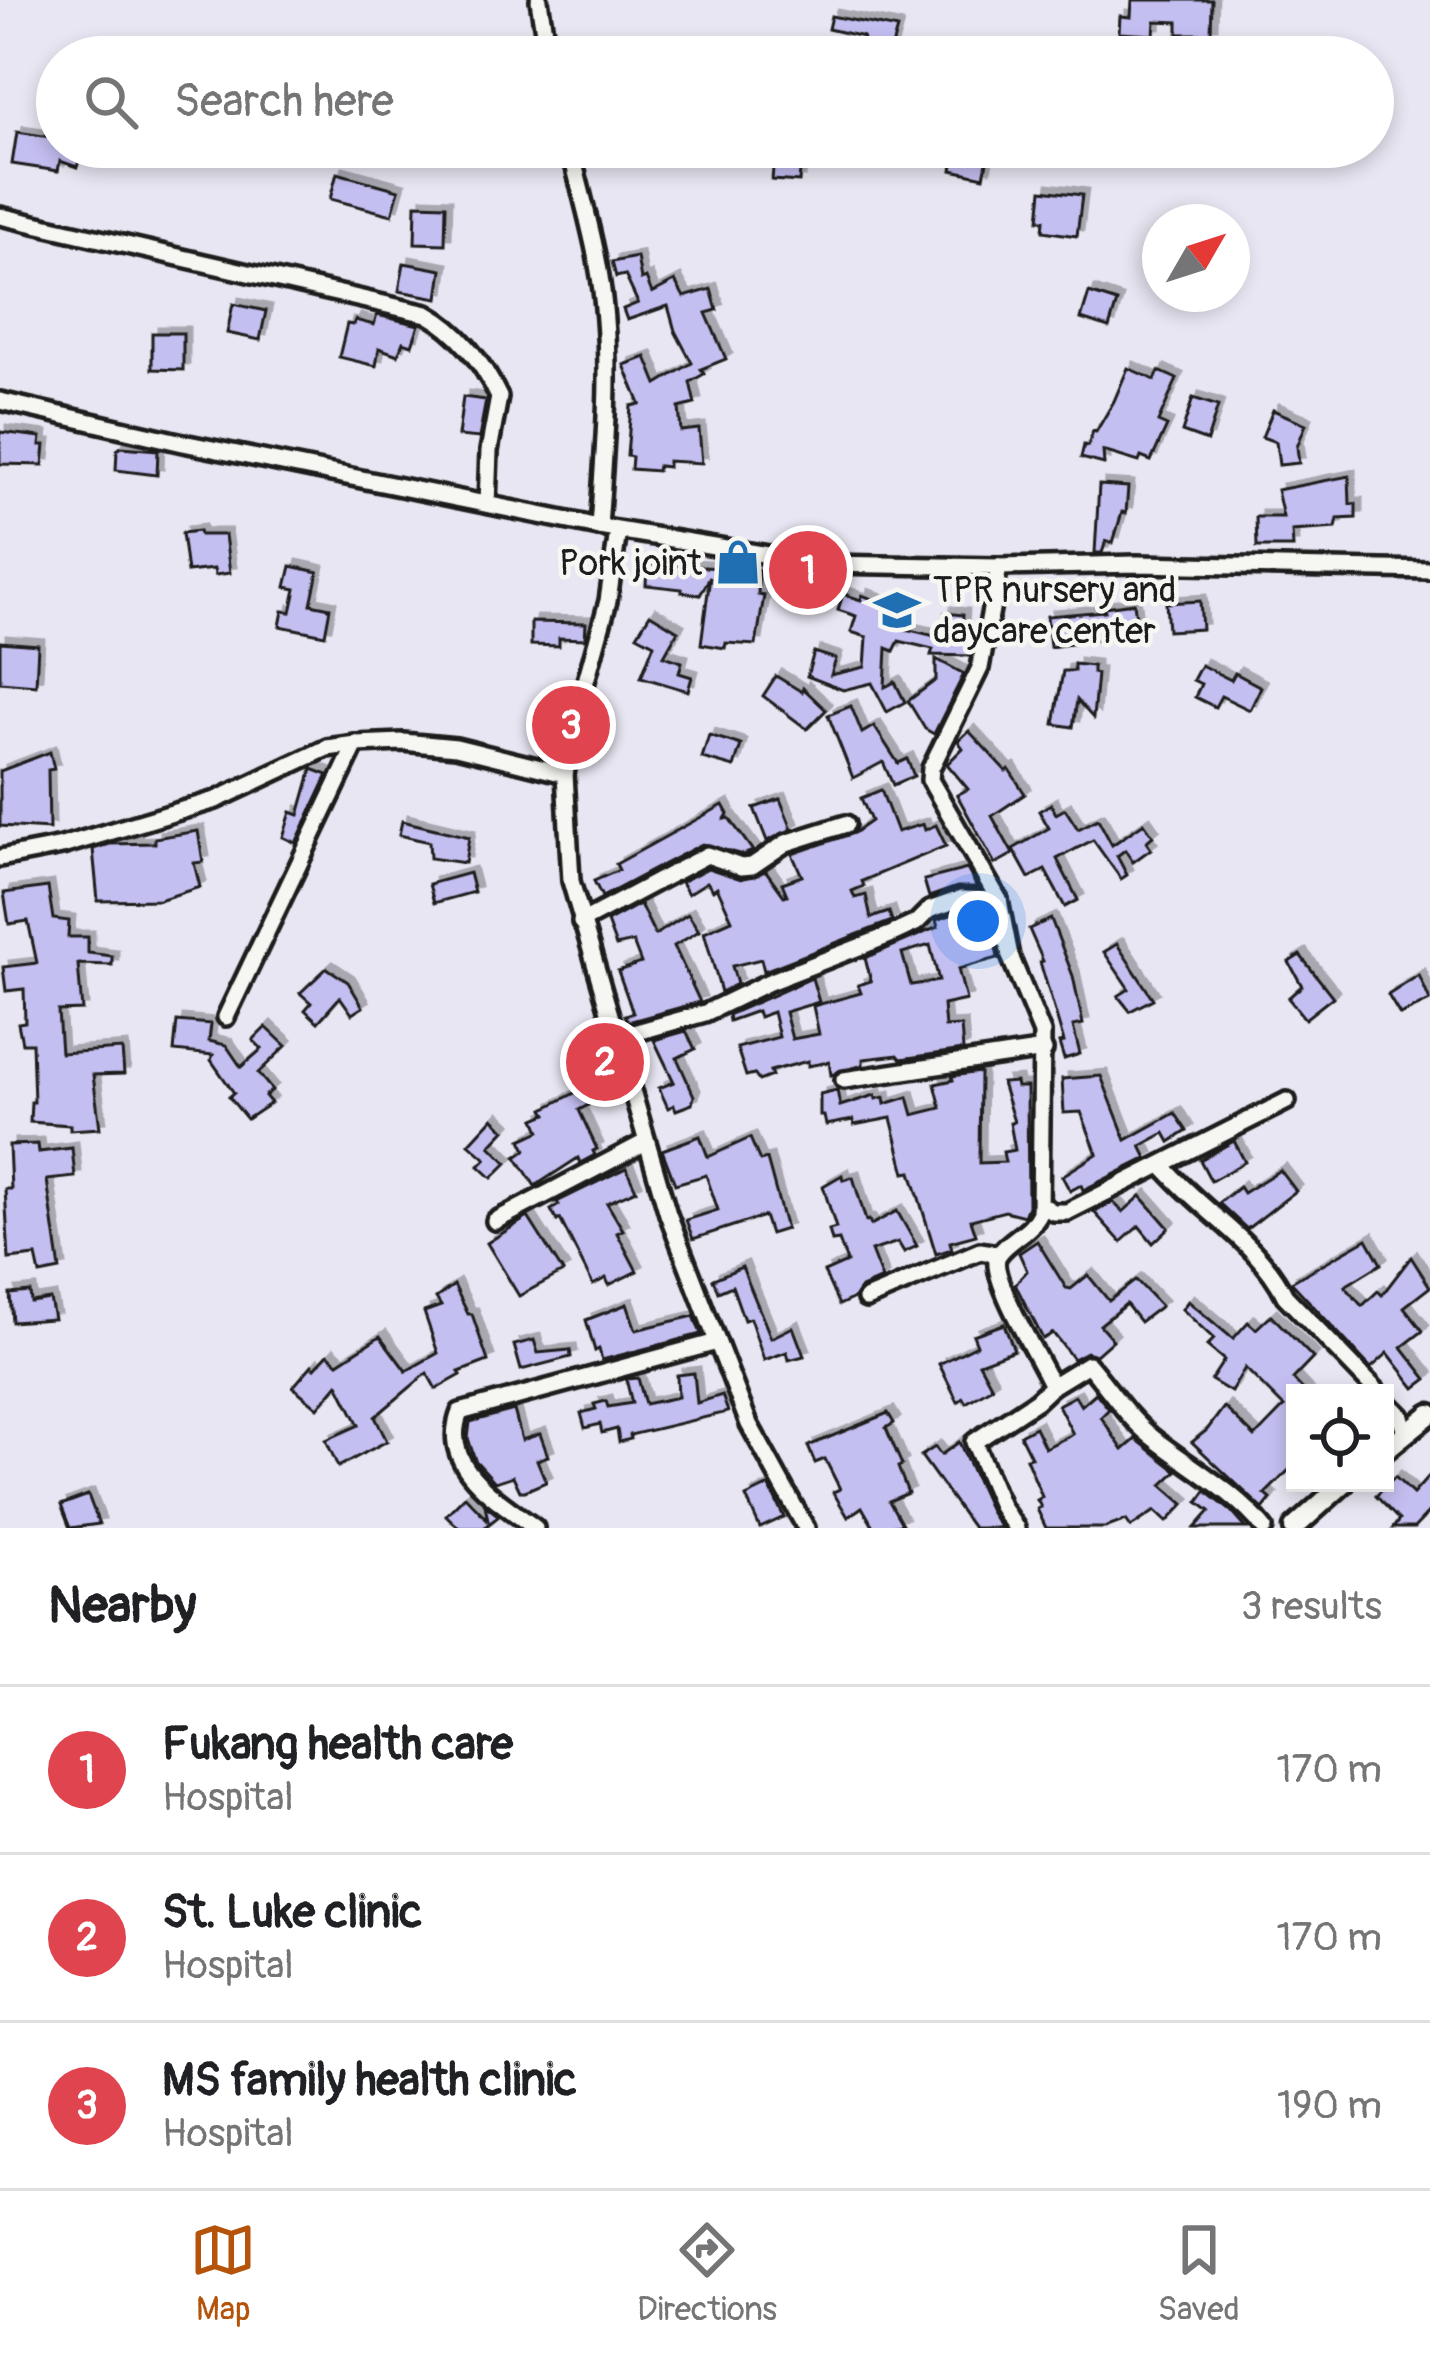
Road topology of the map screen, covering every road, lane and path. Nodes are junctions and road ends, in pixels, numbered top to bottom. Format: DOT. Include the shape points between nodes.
graph roads {
  1 [pos="538,0"];
  2 [pos="544,36"];
  3 [pos="575,168"];
  4 [pos="0,216"];
  5 [pos="0,401"];
  6 [pos="487,504"];
  7 [pos="599,527"];
  8 [pos="618,531"];
  9 [pos="999,567"];
  10 [pos="1430,570"];
  11 [pos="356,744"];
  12 [pos="565,774"];
  13 [pos="846,824"];
  14 [pos="0,858"];
  15 [pos="999,900"];
  16 [pos="581,922"];
  17 [pos="226,1017"];
  18 [pos="619,1037"];
  19 [pos="1044,1050"];
  20 [pos="844,1080"];
  21 [pos="1287,1101"];
  22 [pos="644,1143"];
  23 [pos="1162,1166"];
  24 [pos="1042,1205"];
  25 [pos="495,1221"];
  26 [pos="999,1254"];
  27 [pos="866,1299"];
  28 [pos="717,1342"];
  29 [pos="1370,1384"];
  30 [pos="1052,1386"];
  31 [pos="1394,1409"];
  32 [pos="1430,1414"];
  33 [pos="1406,1434"];
  34 [pos="1394,1443"];
  35 [pos="1335,1492"];
  36 [pos="536,1528"];
  37 [pos="806,1528"];
  38 [pos="1016,1528"];
  39 [pos="1264,1528"];
  40 [pos="1294,1528"];
  1 -- 2 [label="street"];
  3 -- 7 [label="street" via="604,311"];
  4 -- 6 [label="street" via="442,322 499,397"];
  5 -- 6 [label="street"];
  6 -- 7 [label="street"];
  7 -- 8 [label="street"];
  8 -- 9 [label="street" via="823,564"];
  8 -- 12 [label="street"];
  9 -- 10 [label="street"];
  9 -- 15 [label="street" via="980,668 930,780"];
  11 -- 12 [label="street" via="456,747"];
  11 -- 14 [label="street" via="327,748 216,800"];
  11 -- 17 [label="street"];
  12 -- 16 [label="street"];
  13 -- 16 [label="street" via="786,843 752,866 707,855"];
  15 -- 18 [label="street" via="960,899 929,910 890,935 705,1013"];
  15 -- 19 [label="street"];
  16 -- 18 [label="street"];
  18 -- 22 [label="street"];
  19 -- 20 [label="street"];
  19 -- 24 [label="street"];
  21 -- 23 [label="street"];
  22 -- 25 [label="street"];
  22 -- 28 [label="street"];
  23 -- 24 [label="street" via="1067,1212"];
  23 -- 29 [label="street" via="1258,1257"];
  24 -- 26 [label="street" via="1033,1227"];
  26 -- 27 [label="street" via="980,1251"];
  26 -- 30 [label="street" via="1001,1288"];
  28 -- 36 [label="street" via="460,1412 466,1474"];
  28 -- 37 [label="street" via="749,1424"];
  30 -- 38 [label="street" via="974,1442"];
  30 -- 39 [label="street" via="1088,1364 1151,1436"];
  31 -- 33 [label="street"];
  32 -- 33 [label="street"];
  33 -- 34 [label="street"];
  35 -- 40 [label="street"];
}
